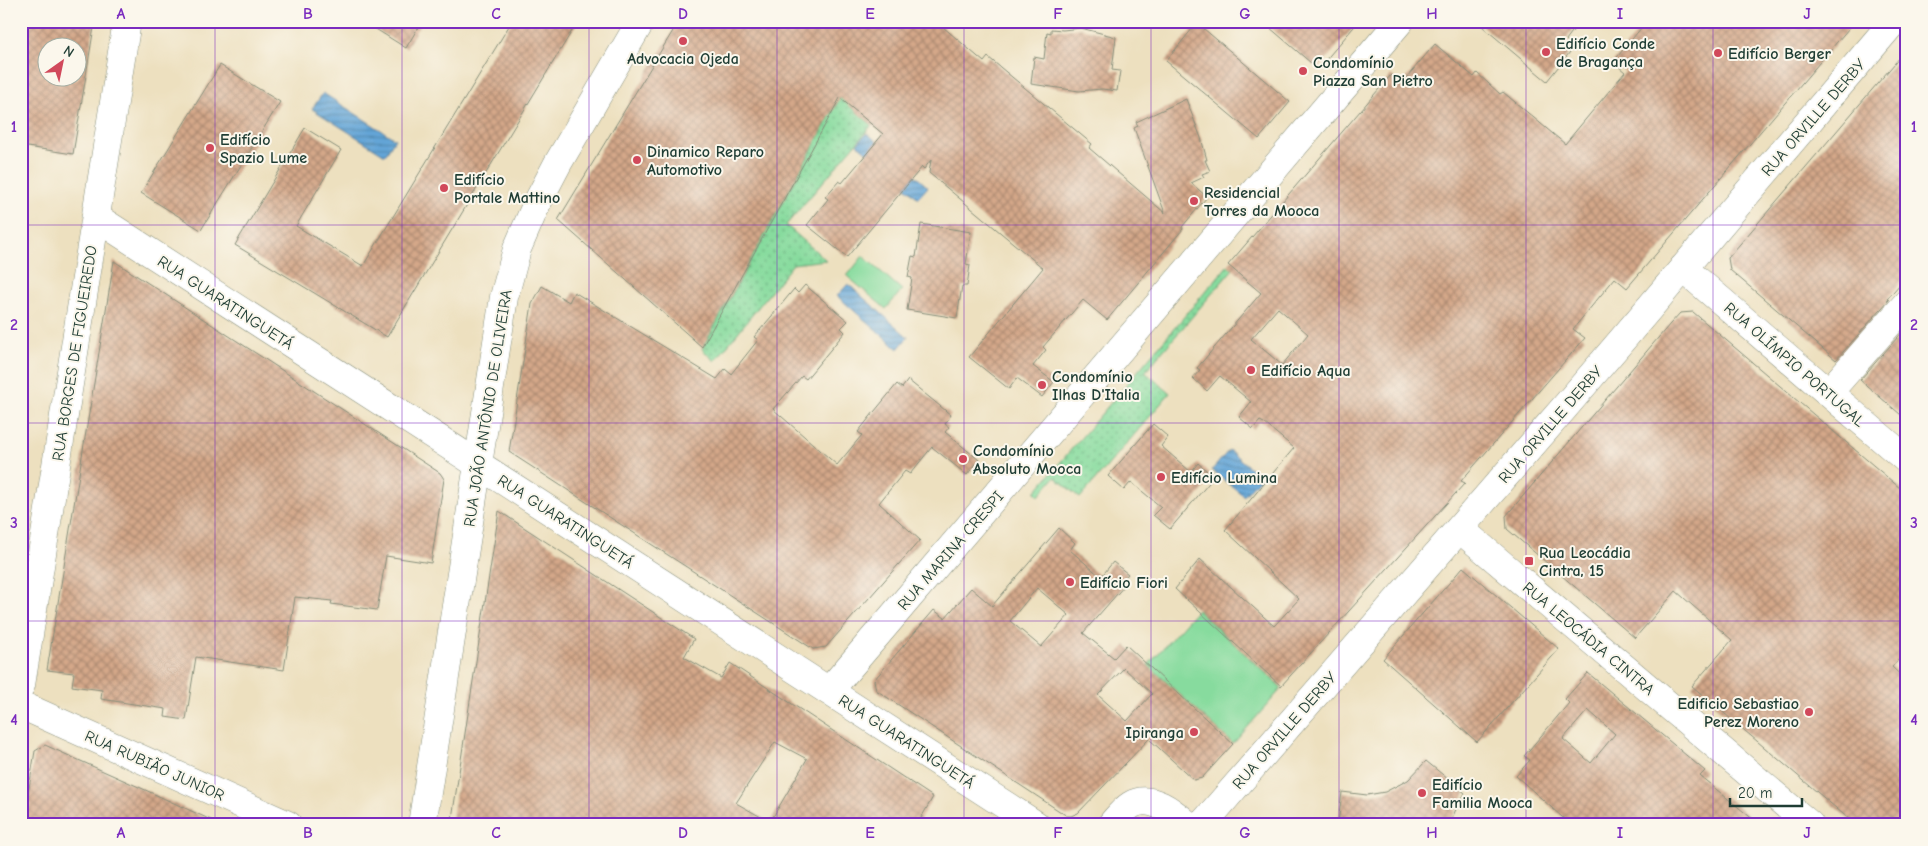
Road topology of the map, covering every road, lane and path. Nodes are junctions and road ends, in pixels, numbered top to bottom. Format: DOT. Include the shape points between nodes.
graph roads {
  1 [pos="127,21"];
  2 [pos="642,21"];
  3 [pos="1400,21"];
  4 [pos="1894,21"];
  5 [pos="97,218"];
  6 [pos="1684,268"];
  7 [pos="1907,303"];
  8 [pos="1828,393"];
  9 [pos="1907,460"];
  10 [pos="477,464"];
  11 [pos="1460,529"];
  12 [pos="21,685"];
  13 [pos="829,691"];
  14 [pos="21,705"];
  15 [pos="288,825"];
  16 [pos="422,825"];
  17 [pos="1036,825"];
  18 [pos="1111,825"];
  19 [pos="1188,825"];
  20 [pos="1202,825"];
  21 [pos="1810,825"];
  1 -- 5 [label="street, RUA BORGES DE FIGUEIREDO"];
  2 -- 10 [label="street, RUA JOÃO ANTÔNIO DE OLIVEIRA" via="558,163 516,249 504,297"];
  3 -- 13 [label="street, RUA MARINA CRESPI"];
  4 -- 6 [label="street, RUA ORVILLE DERBY"];
  5 -- 10 [label="street, RUA GUARATINGUETÁ"];
  5 -- 12 [label="street, RUA BORGES DE FIGUEIREDO"];
  6 -- 8 [label="street, RUA OLÍMPIO PORTUGAL"];
  6 -- 11 [label="street, RUA ORVILLE DERBY"];
  7 -- 8 [label="street"];
  8 -- 9 [label="street, RUA OLÍMPIO PORTUGAL"];
  10 -- 13 [label="street, RUA GUARATINGUETÁ"];
  10 -- 16 [label="street, RUA JOÃO ANTÔNIO DE OLIVEIRA"];
  11 -- 20 [label="street, RUA ORVILLE DERBY"];
  11 -- 21 [label="street, RUA LEOCÁDIA CINTRA"];
  13 -- 17 [label="street, RUA GUARATINGUETÁ"];
  14 -- 15 [label="street, RUA RUBIÃO JUNIOR"];
  18 -- 19 [label="street" via="1132,804 1147,801 1174,813"];
}
